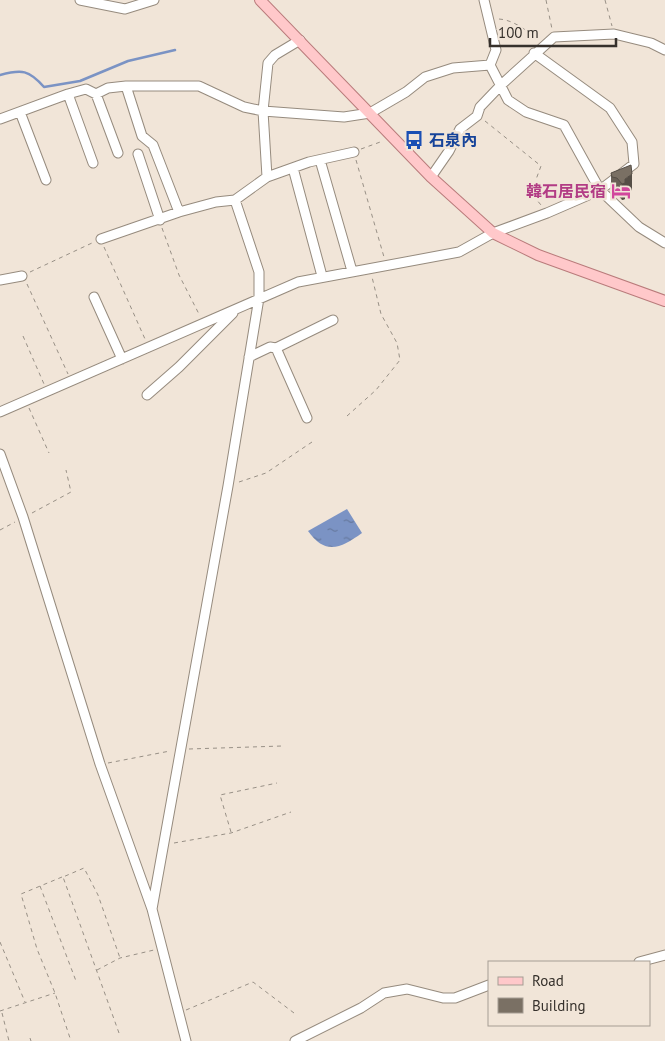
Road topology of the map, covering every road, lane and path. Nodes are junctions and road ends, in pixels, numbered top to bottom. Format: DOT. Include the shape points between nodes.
graph roads {
  1 [pos="80,0"];
  2 [pos="154,0"];
  3 [pos="260,0"];
  4 [pos="484,0"];
  5 [pos="546,0"];
  6 [pos="605,0"];
  7 [pos="488,19"];
  8 [pos="614,34"];
  9 [pos="554,37"];
  10 [pos="300,40"];
  11 [pos="545,44"];
  12 [pos="665,50"];
  13 [pos="534,53"];
  14 [pos="490,65"];
  15 [pos="501,85"];
  16 [pos="126,86"];
  17 [pos="68,94"];
  18 [pos="96,94"];
  19 [pos="264,111"];
  20 [pos="20,112"];
  21 [pos="370,112"];
  22 [pos="478,116"];
  23 [pos="0,119"];
  24 [pos="393,137"];
  25 [pos="118,152"];
  26 [pos="354,152"];
  27 [pos="138,154"];
  28 [pos="320,160"];
  29 [pos="93,163"];
  30 [pos="293,168"];
  31 [pos="267,177"];
  32 [pos="431,177"];
  33 [pos="46,180"];
  34 [pos="600,190"];
  35 [pos="235,200"];
  36 [pos="179,212"];
  37 [pos="547,213"];
  38 [pos="160,220"];
  39 [pos="493,233"];
  40 [pos="100,238"];
  41 [pos="665,243"];
  42 [pos="387,266"];
  43 [pos="370,269"];
  44 [pos="352,271"];
  45 [pos="22,276"];
  46 [pos="322,276"];
  47 [pos="0,280"];
  48 [pos="94,296"];
  49 [pos="258,298"];
  50 [pos="665,301"];
  51 [pos="239,307"];
  52 [pos="333,320"];
  53 [pos="204,324"];
  54 [pos="23,336"];
  55 [pos="149,348"];
  56 [pos="276,348"];
  57 [pos="249,357"];
  58 [pos="122,359"];
  59 [pos="71,382"];
  60 [pos="48,392"];
  61 [pos="147,395"];
  62 [pos="26,401"];
  63 [pos="0,412"];
  64 [pos="347,416"];
  65 [pos="307,418"];
  66 [pos="312,442"];
  67 [pos="0,454"];
  68 [pos="49,454"];
  69 [pos="66,470"];
  70 [pos="228,486"];
  71 [pos="23,518"];
  72 [pos="0,530"];
  73 [pos="282,746"];
  74 [pos="181,749"];
  75 [pos="100,764"];
  76 [pos="277,783"];
  77 [pos="291,812"];
  78 [pos="231,833"];
  79 [pos="164,844"];
  80 [pos="63,877"];
  81 [pos="40,886"];
  82 [pos="152,909"];
  83 [pos="0,942"];
  84 [pos="163,948"];
  85 [pos="665,955"];
  86 [pos="120,958"];
  87 [pos="643,961"];
  88 [pos="96,970"];
  89 [pos="76,981"];
  90 [pos="488,985"];
  91 [pos="56,993"];
  92 [pos="25,1002"];
  93 [pos="1,1011"];
  94 [pos="179,1013"];
  95 [pos="294,1013"];
  96 [pos="119,1033"];
  97 [pos="30,1038"];
  98 [pos="9,1041"];
  99 [pos="30,1041"];
  100 [pos="71,1041"];
  101 [pos="186,1041"];
  102 [pos="295,1041"];
  1 -- 2 [label="street" via="125,9"];
  3 -- 10 [label="main road"];
  4 -- 7 [label="street"];
  5 -- 9 [label="path"];
  6 -- 8 [label="path"];
  7 -- 11 [label="path" via="506,20"];
  7 -- 14 [label="street" via="496,50"];
  8 -- 9 [label="street"];
  8 -- 12 [label="street" via="652,43"];
  9 -- 11 [label="street"];
  10 -- 19 [label="street" via="268,63"];
  10 -- 21 [label="main road"];
  11 -- 13 [label="street"];
  13 -- 15 [label="street"];
  13 -- 34 [label="street" via="610,108 632,142 634,164"];
  14 -- 15 [label="street"];
  14 -- 21 [label="street" via="453,68 424,77 406,92"];
  15 -- 22 [label="street" via="480,108"];
  15 -- 34 [label="street" via="508,100 526,112 564,125"];
  16 -- 18 [label="street" via="108,88"];
  16 -- 19 [label="street" via="199,86 244,107"];
  16 -- 36 [label="street" via="142,136 154,145"];
  17 -- 18 [label="street" via="86,89"];
  17 -- 20 [label="street"];
  17 -- 29 [label="street"];
  18 -- 25 [label="street"];
  19 -- 21 [label="street" via="344,117"];
  19 -- 31 [label="street"];
  20 -- 23 [label="street"];
  20 -- 33 [label="street"];
  21 -- 24 [label="main road"];
  22 -- 32 [label="street" via="460,129"];
  22 -- 37 [label="path" via="540,166 531,193"];
  24 -- 26 [label="path"];
  24 -- 32 [label="main road"];
  26 -- 28 [label="street"];
  26 -- 42 [label="path"];
  27 -- 38 [label="street"];
  28 -- 30 [label="street"];
  28 -- 44 [label="street"];
  30 -- 31 [label="street"];
  30 -- 46 [label="street"];
  31 -- 35 [label="street"];
  32 -- 39 [label="main road"];
  34 -- 37 [label="street"];
  34 -- 41 [label="street" via="639,227"];
  35 -- 36 [label="street"];
  35 -- 49 [label="street" via="259,272"];
  36 -- 38 [label="street"];
  37 -- 39 [label="street"];
  38 -- 40 [label="street"];
  38 -- 53 [label="path" via="179,275"];
  39 -- 42 [label="street" via="459,252"];
  39 -- 50 [label="main road" via="538,254"];
  40 -- 45 [label="path"];
  40 -- 55 [label="path"];
  42 -- 43 [label="street"];
  43 -- 44 [label="street"];
  43 -- 64 [label="path" via="381,314 397,343 400,360 376,390"];
  44 -- 46 [label="street"];
  45 -- 47 [label="street"];
  45 -- 59 [label="path"];
  46 -- 49 [label="street"];
  48 -- 58 [label="street"];
  49 -- 51 [label="street"];
  49 -- 57 [label="street"];
  51 -- 53 [label="street"];
  51 -- 61 [label="street" via="180,367"];
  52 -- 56 [label="street"];
  53 -- 55 [label="street"];
  54 -- 60 [label="path"];
  55 -- 58 [label="street"];
  56 -- 57 [label="street" via="270,347"];
  56 -- 65 [label="street"];
  57 -- 70 [label="street"];
  58 -- 59 [label="street"];
  59 -- 60 [label="street"];
  60 -- 62 [label="street"];
  62 -- 63 [label="street"];
  62 -- 68 [label="path"];
  66 -- 70 [label="path" via="266,473"];
  67 -- 71 [label="street"];
  69 -- 71 [label="path" via="71,492"];
  70 -- 74 [label="street"];
  71 -- 72 [label="path"];
  71 -- 75 [label="street"];
  73 -- 74 [label="path"];
  74 -- 75 [label="path"];
  74 -- 79 [label="street"];
  75 -- 82 [label="street"];
  76 -- 78 [label="path" via="220,795"];
  77 -- 78 [label="path"];
  78 -- 79 [label="path"];
  79 -- 82 [label="street"];
  80 -- 81 [label="path"];
  80 -- 86 [label="path" via="84,868 98,895"];
  80 -- 88 [label="path"];
  81 -- 89 [label="path"];
  81 -- 91 [label="path" via="21,894 36,949"];
  82 -- 84 [label="street"];
  83 -- 92 [label="path"];
  84 -- 86 [label="path"];
  84 -- 94 [label="street"];
  85 -- 87 [label="street"];
  86 -- 88 [label="path"];
  88 -- 96 [label="path"];
  90 -- 102 [label="street" via="455,998 407,989 384,992 361,1008"];
  91 -- 92 [label="path"];
  91 -- 100 [label="path"];
  92 -- 93 [label="path"];
  93 -- 98 [label="path"];
  94 -- 95 [label="path" via="253,982"];
  94 -- 101 [label="street"];
  97 -- 99 [label="path"];
}
